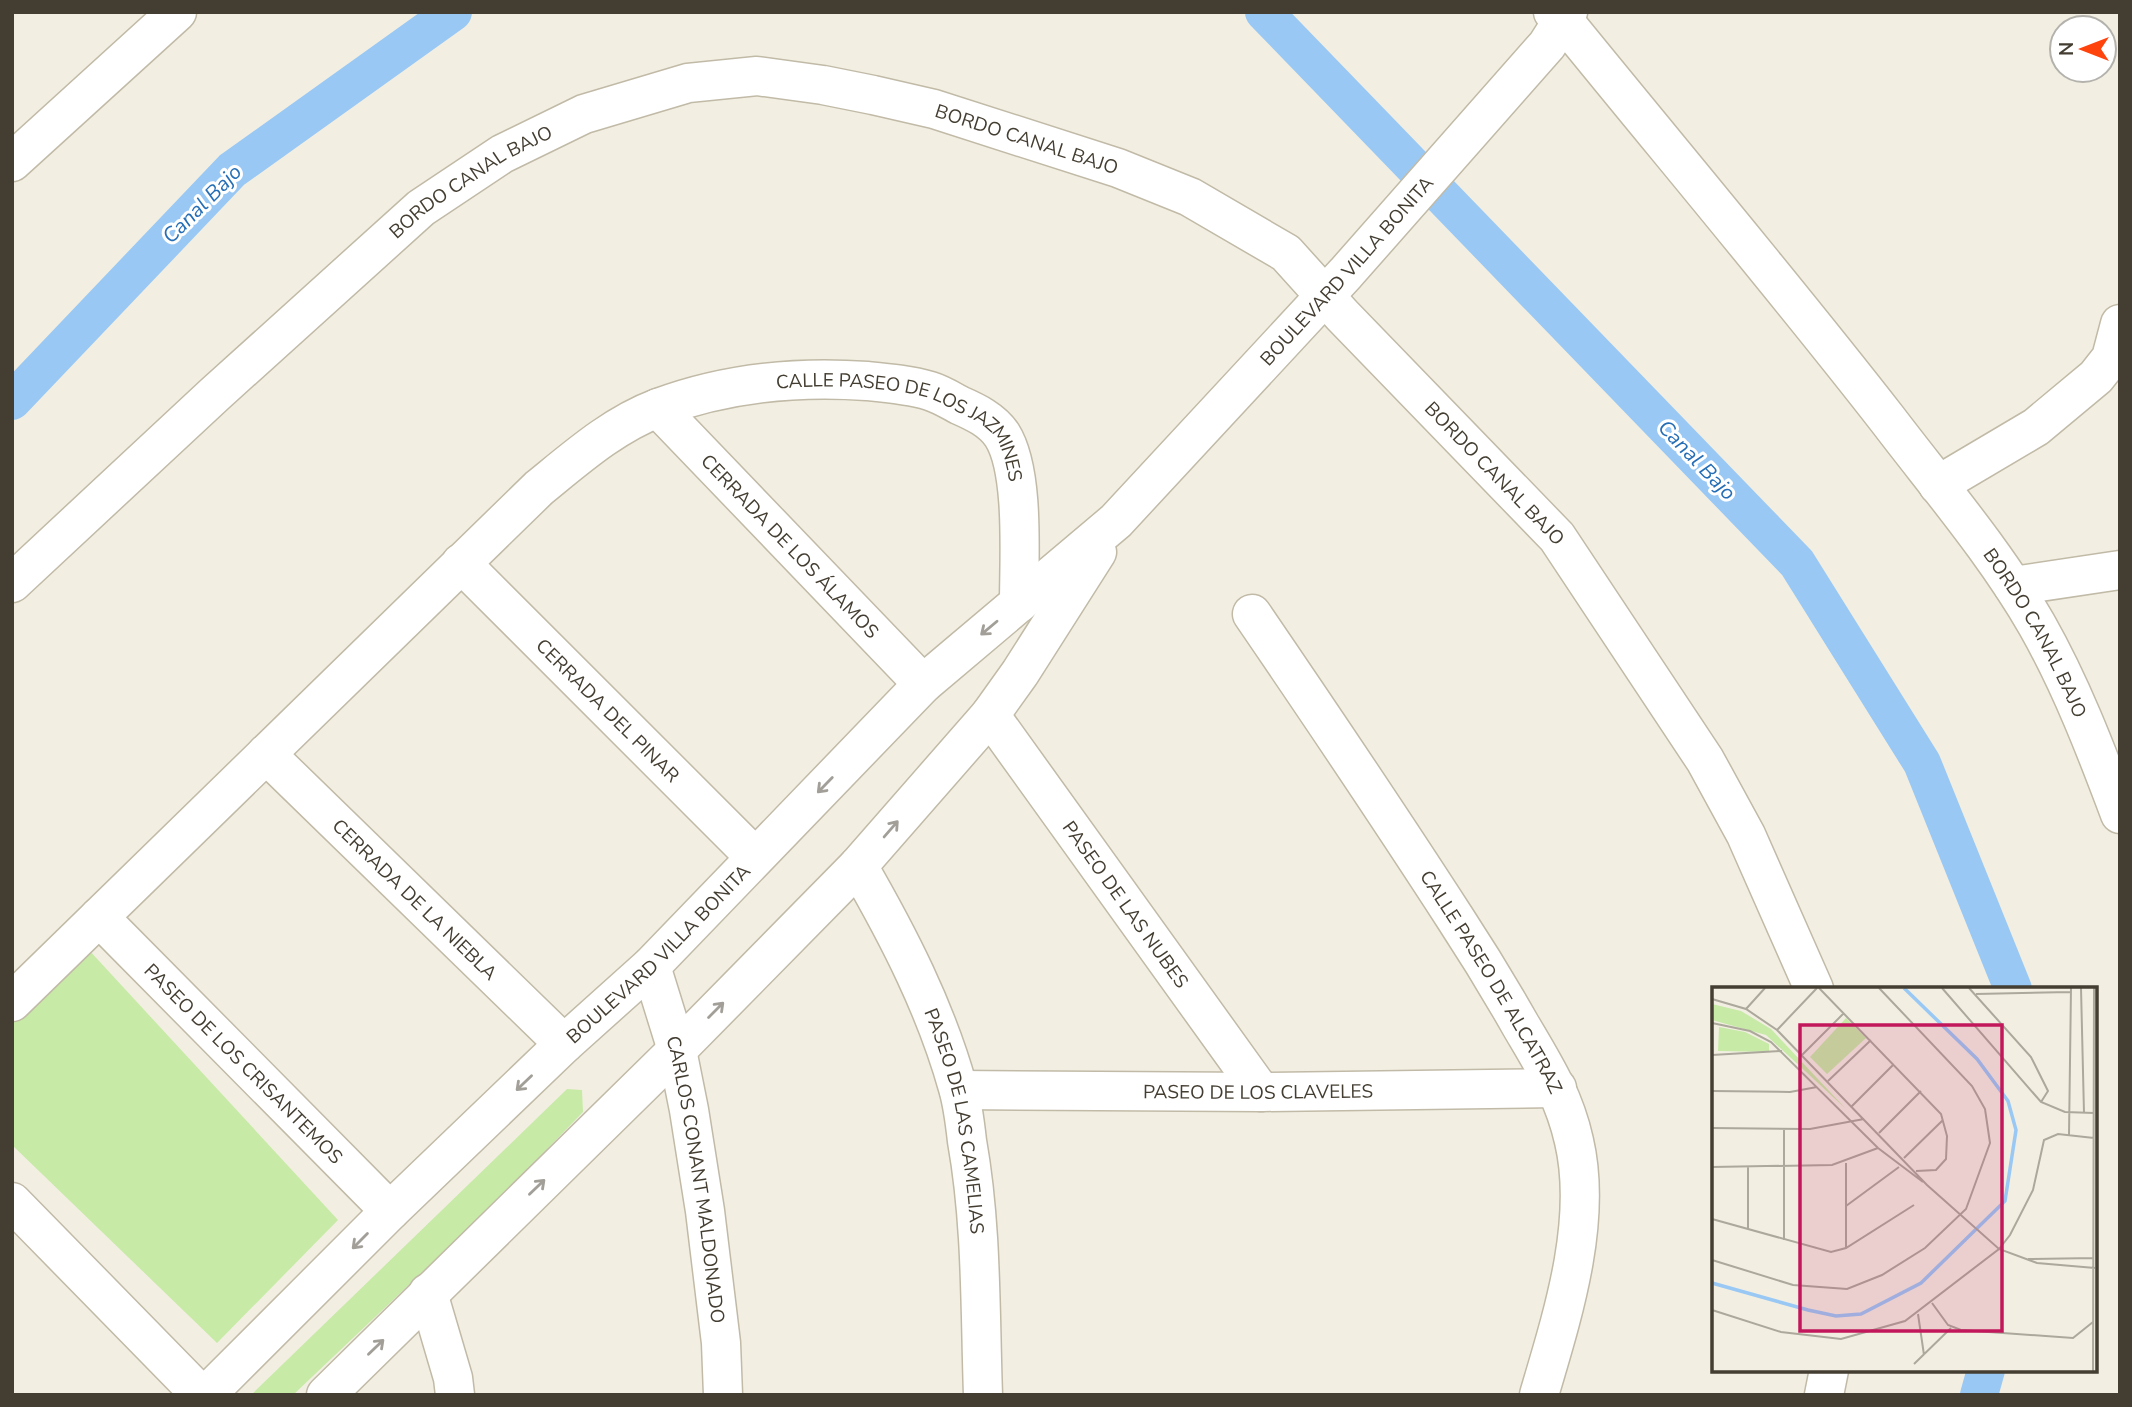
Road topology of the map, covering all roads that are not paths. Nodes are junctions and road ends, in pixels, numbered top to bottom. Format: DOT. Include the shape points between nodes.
graph roads {
  1 [pos="177,12"];
  2 [pos="1558,23"];
  3 [pos="12,162"];
  4 [pos="1335,284"];
  5 [pos="2117,349"];
  6 [pos="658,408"];
  7 [pos="1938,485"];
  8 [pos="1116,521"];
  9 [pos="461,564"];
  10 [pos="2120,570"];
  11 [pos="12,583"];
  12 [pos="2013,586"];
  13 [pos="1018,603"];
  14 [pos="1252,614"];
  15 [pos="923,684"];
  16 [pos="990,715"];
  17 [pos="266,754"];
  18 [pos="2120,814"];
  19 [pos="755,857"];
  20 [pos="858,866"];
  21 [pos="99,917"];
  22 [pos="651,966"];
  23 [pos="1813,987"];
  24 [pos="12,1003"];
  25 [pos="564,1044"];
  26 [pos="677,1050"];
  27 [pos="1558,1088"];
  28 [pos="959,1090"];
  29 [pos="1261,1092"];
  30 [pos="12,1202"];
  31 [pos="390,1211"];
  32 [pos="428,1293"];
  33 [pos="1829,1372"];
  34 [pos="204,1395"];
  35 [pos="327,1395"];
  36 [pos="455,1395"];
  37 [pos="723,1395"];
  38 [pos="982,1395"];
  39 [pos="1539,1395"];
  40 [pos="1824,1395"];
  1 -- 3 [label="street"];
  2 -- 4 [label="street, BOULEVARD VILLA BONITA"];
  2 -- 7 [label="street, BORDO CANAL BAJO" via="1848,369"];
  4 -- 8 [label="street, BOULEVARD VILLA BONITA"];
  4 -- 11 [label="street, BORDO CANAL BAJO" via="1190,197 1092,159 934,109 757,76 688,83 584,114 502,154 421,208"];
  4 -- 23 [label="street, BORDO CANAL BAJO" via="1557,537 1705,760 1746,835"];
  5 -- 7 [label="street" via="2096,377 2036,427"];
  6 -- 9 [label="street, CALLE PASEO DE LOS JAZMINES" via="620,426 575,459"];
  6 -- 13 [label="street, CALLE PASEO DE LOS JAZMINES" via="730,388 826,378 932,391 982,416 1001,434 1013,459 1020,536"];
  6 -- 15 [label="street, CERRADA DE LOS ÁLAMOS"];
  7 -- 12 [label="street, BORDO CANAL BAJO"];
  8 -- 13 [label="street, BOULEVARD VILLA BONITA"];
  8 -- 16 [label="street, BOULEVARD VILLA BONITA"];
  9 -- 17 [label="street, CALLE PASEO DE LOS JAZMINES"];
  9 -- 19 [label="street, CERRADA DEL PINAR"];
  10 -- 12 [label="street"];
  12 -- 18 [label="street, BORDO CANAL BAJO" via="2062,674"];
  13 -- 15 [label="street, BOULEVARD VILLA BONITA, one-way"];
  14 -- 27 [label="street, CALLE PASEO DE ALCATRAZ" via="1485,965"];
  15 -- 19 [label="street, BOULEVARD VILLA BONITA, one-way"];
  20 -- 16 [label="street, BOULEVARD VILLA BONITA, one-way"];
  16 -- 29 [label="street, PASEO DE LAS NUBES"];
  17 -- 21 [label="street, CALLE PASEO DE LOS JAZMINES"];
  17 -- 25 [label="street, CERRADA DE LA NIEBLA"];
  19 -- 22 [label="street, BOULEVARD VILLA BONITA"];
  26 -- 20 [label="street, BOULEVARD VILLA BONITA, one-way"];
  20 -- 28 [label="street, PASEO DE LAS CAMELIAS" via="914,969"];
  21 -- 24 [label="street, CALLE PASEO DE LOS JAZMINES"];
  21 -- 31 [label="street, PASEO DE LOS CRISANTEMOS"];
  22 -- 25 [label="street, BOULEVARD VILLA BONITA"];
  22 -- 26 [label="street, CARLOS CONANT MALDONADO"];
  25 -- 31 [label="street, BOULEVARD VILLA BONITA, one-way"];
  32 -- 26 [label="street, BOULEVARD VILLA BONITA, one-way"];
  26 -- 37 [label="street, CARLOS CONANT MALDONADO" via="705,1211"];
  27 -- 29 [label="street, PASEO DE LOS CLAVELES"];
  27 -- 39 [label="street, CALLE PASEO DE ALCATRAZ" via="1574,1142 1580,1191 1568,1289"];
  28 -- 29 [label="street, PASEO DE LOS CLAVELES"];
  28 -- 38 [label="street, PASEO DE LAS CAMELIAS" via="975,1186"];
  30 -- 34 [label="street"];
  31 -- 34 [label="street, BOULEVARD VILLA BONITA, one-way"];
  35 -- 32 [label="street, BOULEVARD VILLA BONITA, one-way"];
  32 -- 36 [label="street"];
  33 -- 40 [label="street"];
}
